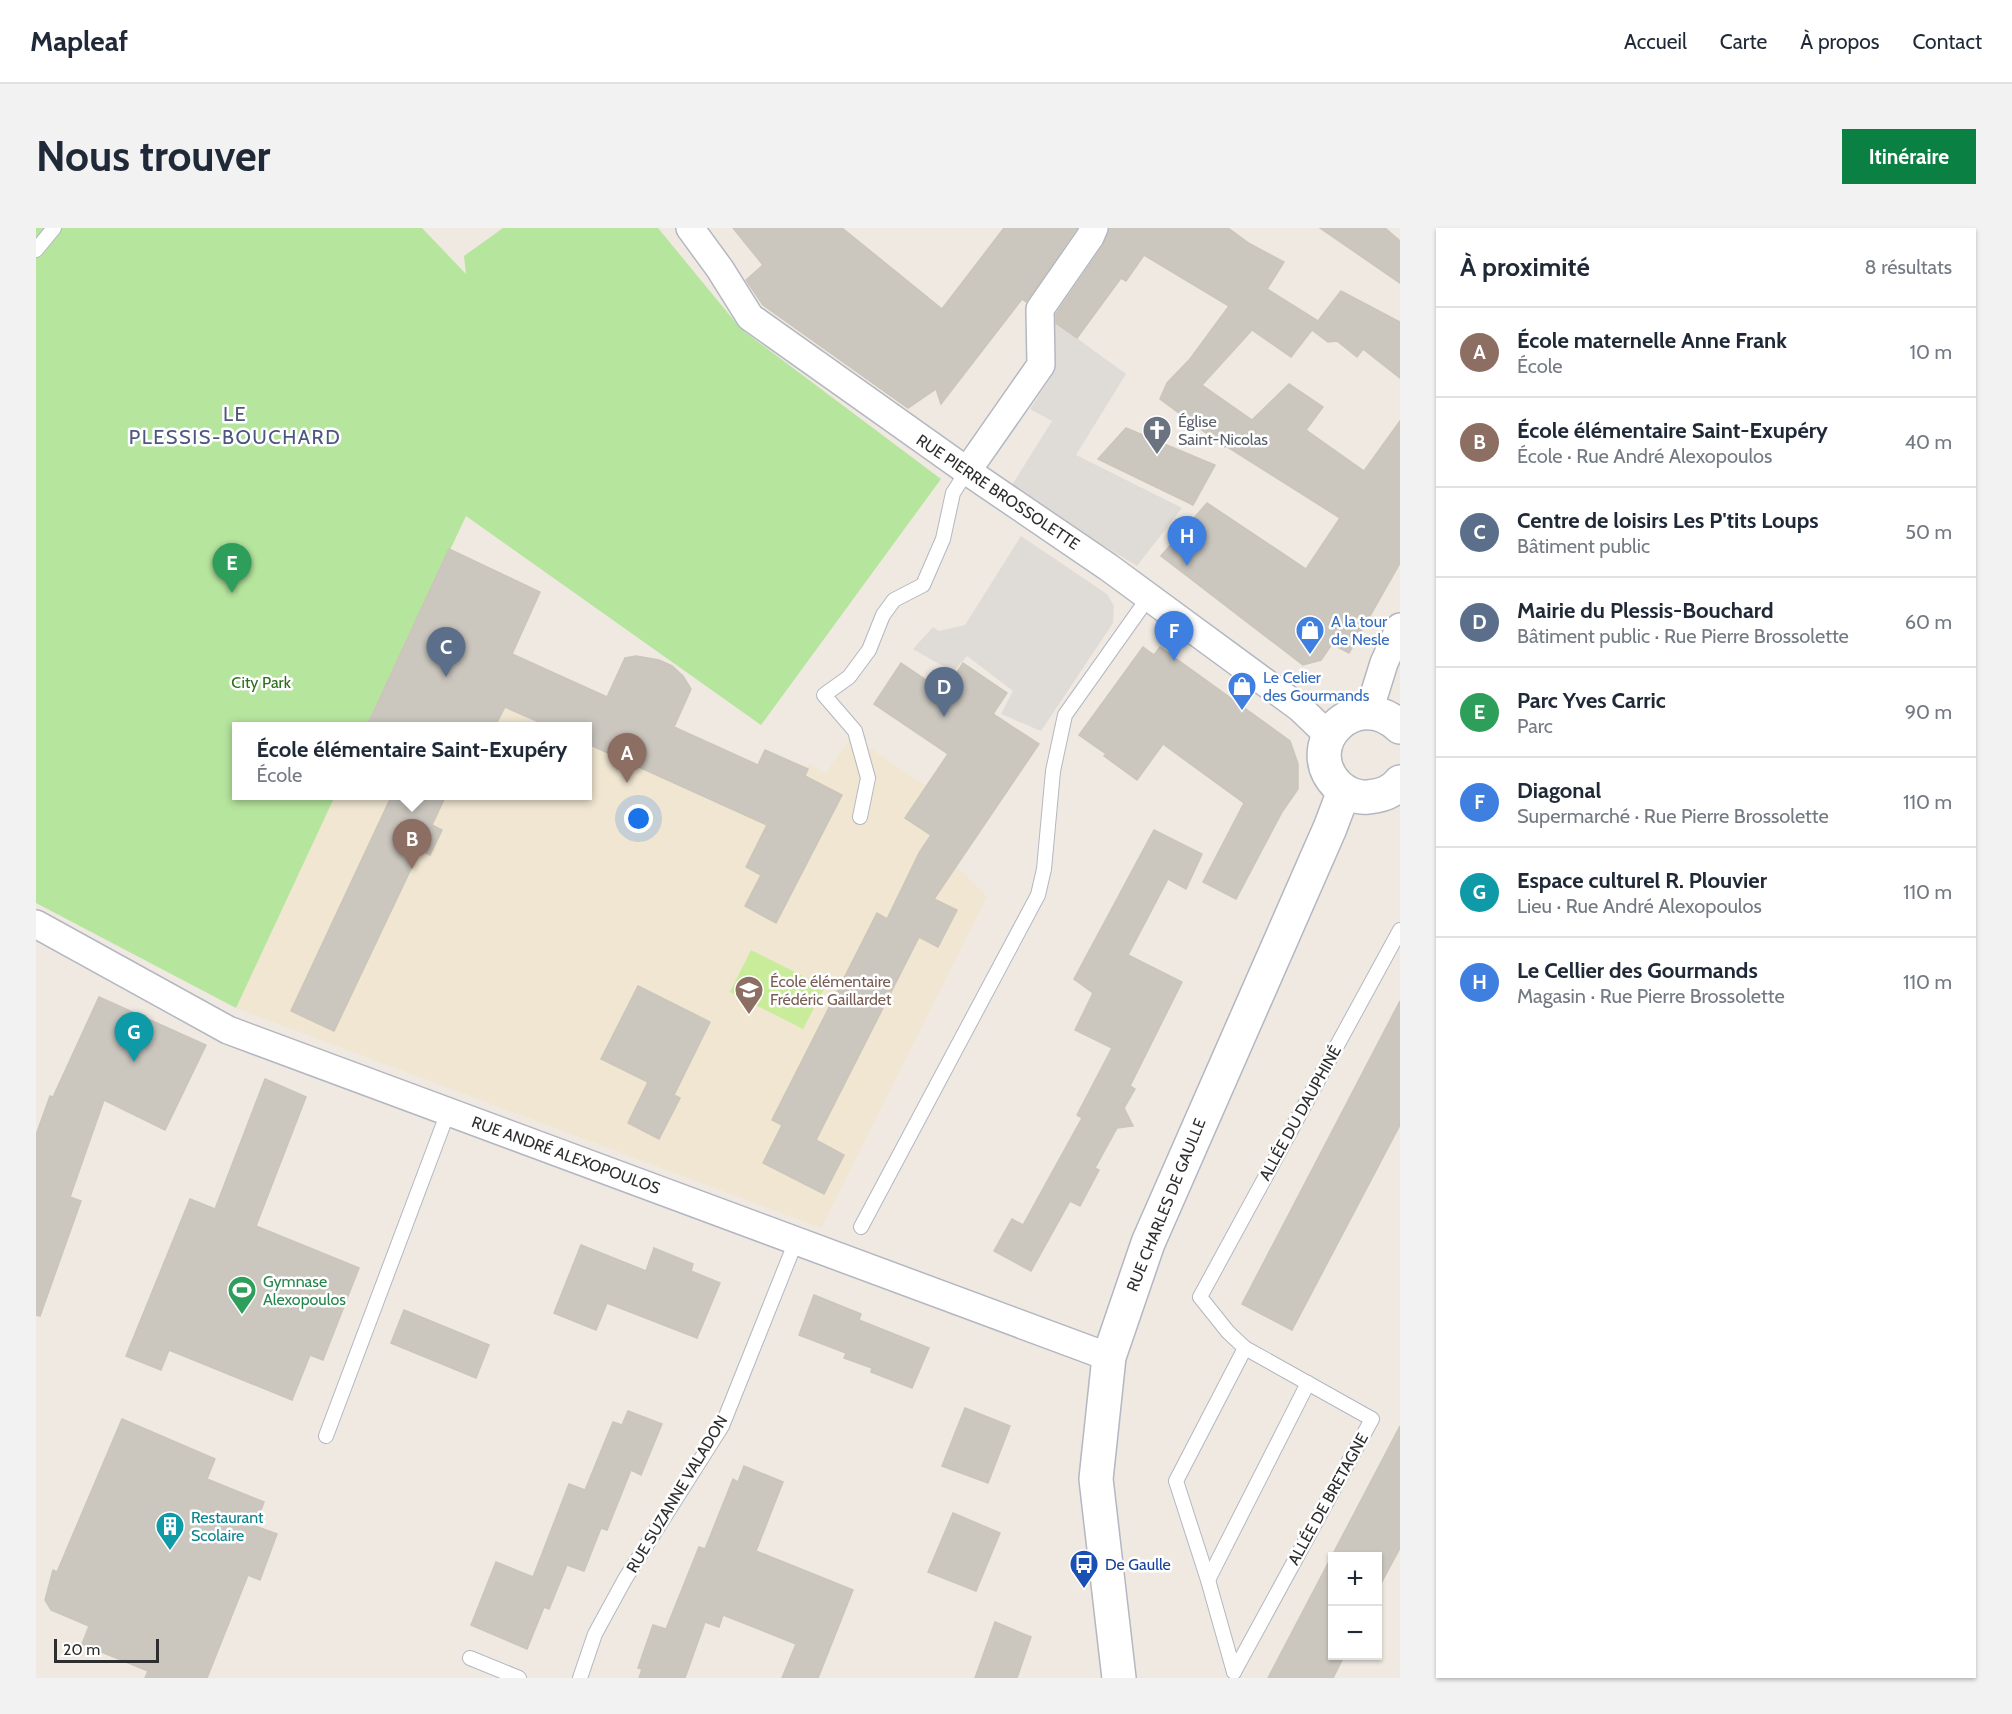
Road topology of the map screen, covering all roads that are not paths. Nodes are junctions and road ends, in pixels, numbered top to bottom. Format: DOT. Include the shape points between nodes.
graph roads {
  1 [pos="54,228"];
  2 [pos="690,228"];
  3 [pos="1094,228"];
  4 [pos="36,250"];
  5 [pos="967,471"];
  6 [pos="1149,598"];
  7 [pos="1400,627"];
  8 [pos="1369,711"];
  9 [pos="1400,727"];
  10 [pos="1329,735"];
  11 [pos="1400,782"];
  12 [pos="1344,791"];
  13 [pos="860,817"];
  14 [pos="37,928"];
  15 [pos="1400,930"];
  16 [pos="448,1112"];
  17 [pos="861,1227"];
  18 [pos="796,1241"];
  19 [pos="1200,1297"];
  20 [pos="1245,1348"];
  21 [pos="1109,1357"];
  22 [pos="1308,1383"];
  23 [pos="326,1436"];
  24 [pos="1208,1580"];
  25 [pos="470,1658"];
  26 [pos="519,1678"];
  27 [pos="580,1678"];
  28 [pos="1119,1678"];
  1 -- 4 [label="lane"];
  2 -- 5 [label="street, RUE PIERRE BROSSOLETTE" via="750,317"];
  3 -- 5 [label="street" via="1040,309 1041,365"];
  5 -- 6 [label="street, RUE PIERRE BROSSOLETTE"];
  5 -- 13 [label="lane" via="953,494 943,539 923,585 894,600 883,615 869,650 849,677 824,695 855,731 868,778"];
  6 -- 10 [label="street, RUE PIERRE BROSSOLETTE" via="1299,708"];
  6 -- 17 [label="lane" via="1065,715 1053,771 1038,895"];
  7 -- 8 [label="street"];
  8 -- 9 [label="street" via="1386,715"];
  8 -- 10 [label="street" via="1352,714"];
  10 -- 12 [label="street" via="1325,766"];
  11 -- 12 [label="street" via="1380,796 1361,798"];
  12 -- 21 [label="street, RUE CHARLES DE GAULLE" via="1148,1243"];
  14 -- 16 [label="street, RUE ANDRÉ ALEXOPOULOS" via="228,1030"];
  15 -- 19 [label="lane, ALLÉE DU DAUPHINÉ"];
  16 -- 18 [label="street, RUE ANDRÉ ALEXOPOULOS"];
  16 -- 23 [label="lane"];
  18 -- 21 [label="street, RUE ANDRÉ ALEXOPOULOS"];
  18 -- 27 [label="lane, RUE SUZANNE VALADON" via="722,1426 594,1634"];
  19 -- 20 [label="lane, ALLÉE DE BRETAGNE"];
  20 -- 22 [label="lane, ALLÉE DE BRETAGNE"];
  20 -- 24 [label="lane" via="1176,1481"];
  21 -- 28 [label="street, RUE CHARLES DE GAULLE" via="1096,1479"];
  22 -- 24 [label="lane"];
  22 -- 24 [label="lane, ALLÉE DE BRETAGNE" via="1372,1419 1234,1672"];
  25 -- 26 [label="lane"];
}
